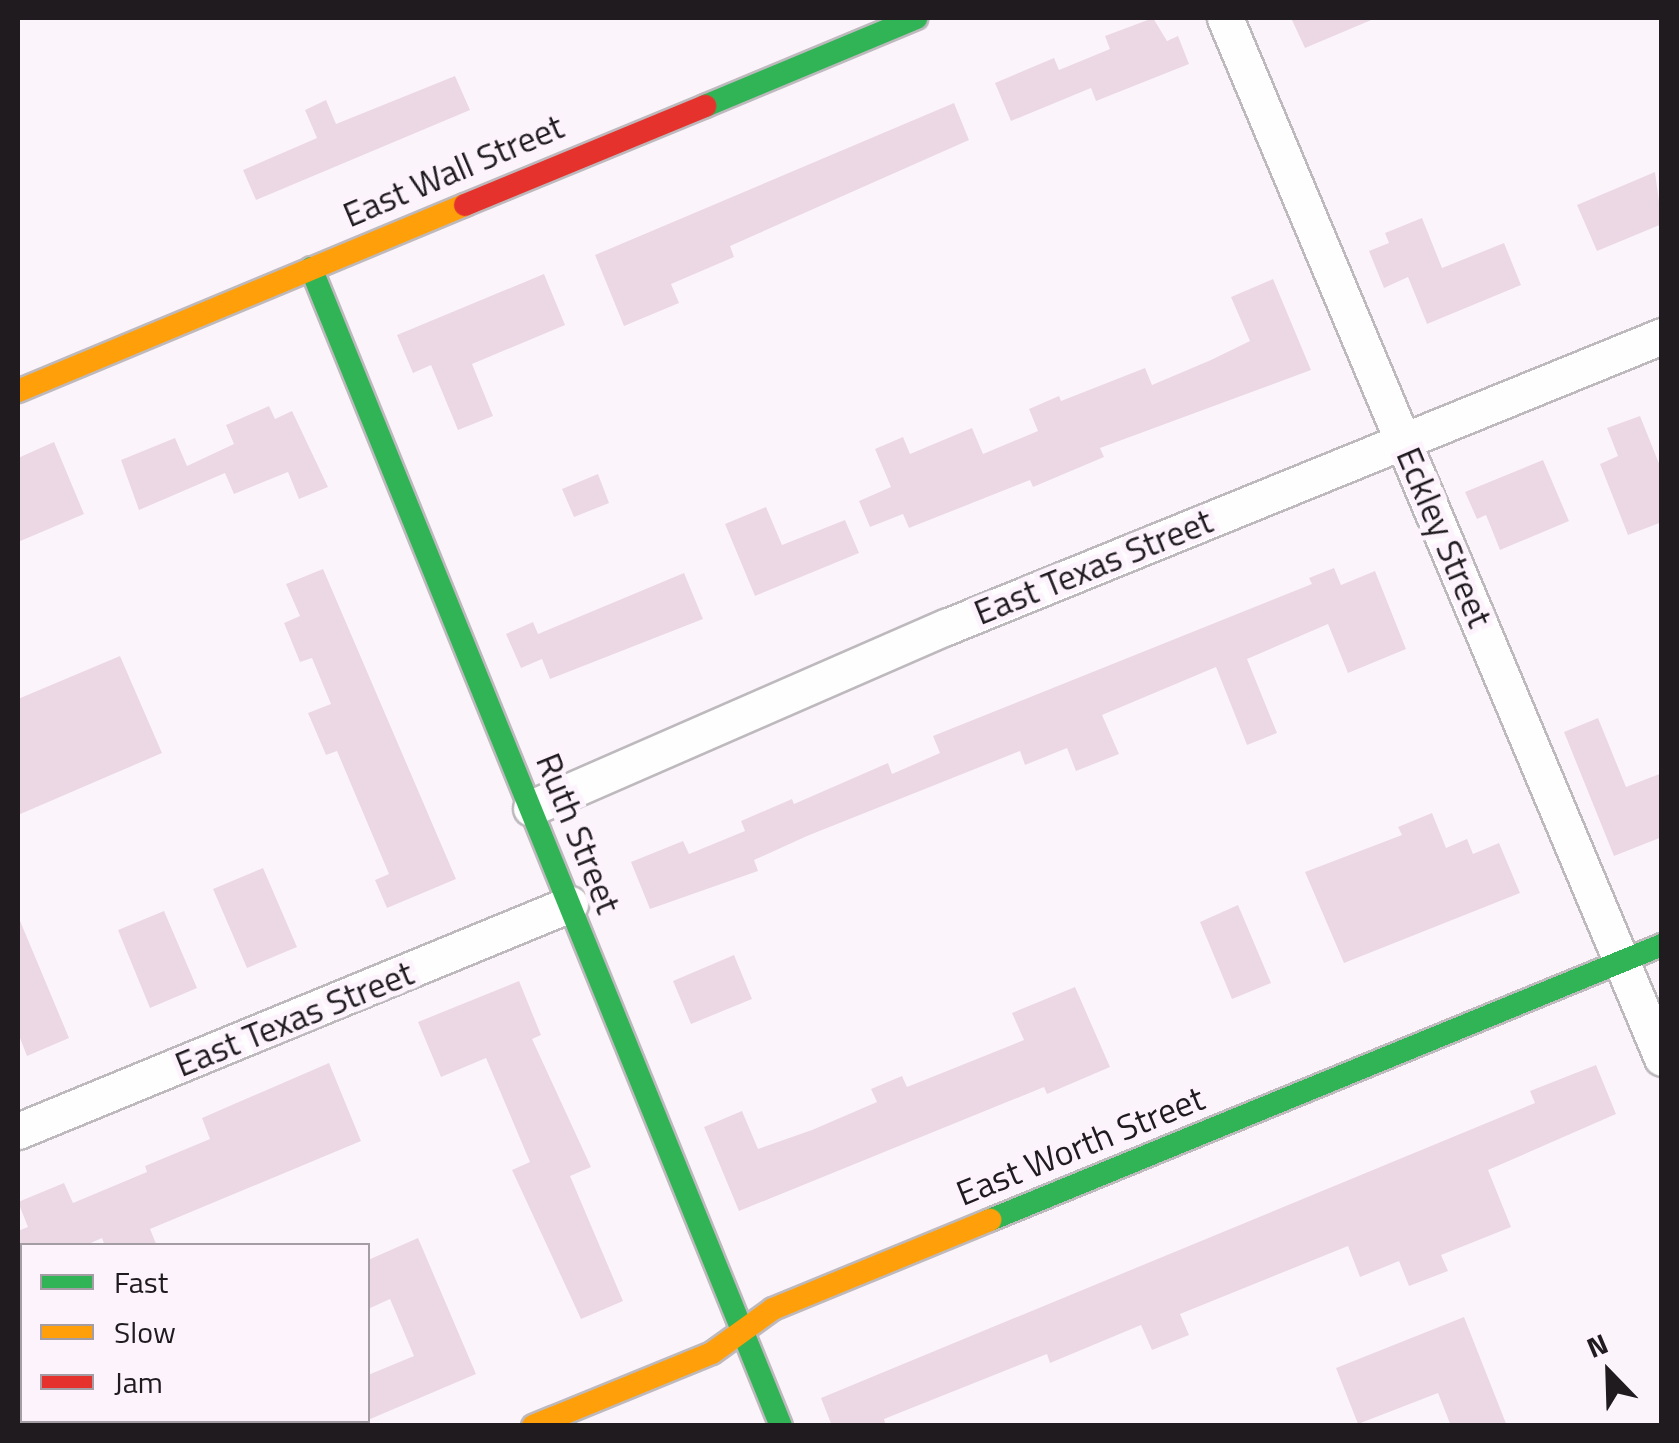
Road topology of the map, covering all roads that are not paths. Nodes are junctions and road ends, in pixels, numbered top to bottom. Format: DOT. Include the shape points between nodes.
graph roads {
  1 [pos="916,18"];
  2 [pos="1225,18"];
  3 [pos="311,268"];
  4 [pos="1662,336"];
  5 [pos="18,391"];
  6 [pos="1402,438"];
  7 [pos="531,808"];
  8 [pos="570,904"];
  9 [pos="1662,945"];
  10 [pos="1621,962"];
  11 [pos="1662,1058"];
  12 [pos="18,1131"];
  13 [pos="742,1332"];
  14 [pos="534,1426"];
  15 [pos="781,1426"];
  1 -- 3 [label="street, East Wall Street"];
  2 -- 6 [label="street, Eckley Street"];
  3 -- 5 [label="street, East Wall Street"];
  3 -- 7 [label="street, Ruth Street"];
  4 -- 6 [label="street, East Texas Street"];
  6 -- 7 [label="street, East Texas Street"];
  6 -- 10 [label="street, Eckley Street"];
  7 -- 8 [label="street, Ruth Street"];
  8 -- 12 [label="street, East Texas Street"];
  8 -- 13 [label="street, Ruth Street"];
  9 -- 10 [label="street, East Worth Street"];
  10 -- 11 [label="street, Eckley Street"];
  10 -- 13 [label="street, East Worth Street" via="773,1308"];
  13 -- 14 [label="street, East Worth Street" via="712,1353"];
  13 -- 15 [label="street, Ruth Street"];
}
